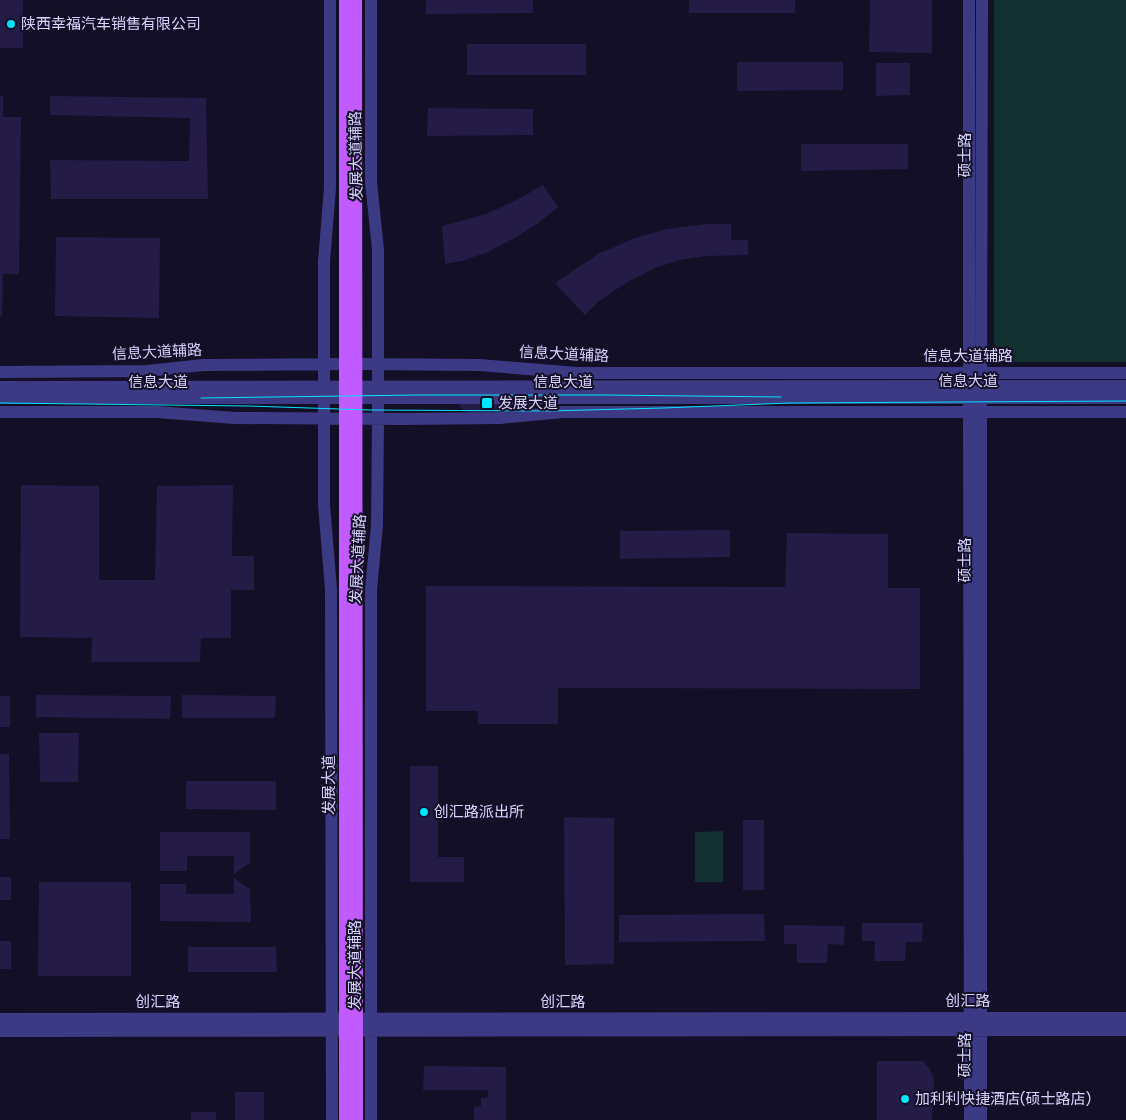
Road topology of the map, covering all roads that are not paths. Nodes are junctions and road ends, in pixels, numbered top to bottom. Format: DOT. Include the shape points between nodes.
graph roads {
  1 [pos="330,0"];
  2 [pos="345,0"];
  3 [pos="356,0"];
  4 [pos="371,0"];
  5 [pos="969,0"];
  6 [pos="982,0"];
  7 [pos="324,364"];
  8 [pos="351,364"];
  9 [pos="378,364"];
  10 [pos="0,372"];
  11 [pos="1126,372"];
  12 [pos="975,373"];
  13 [pos="1126,386"];
  14 [pos="0,387"];
  15 [pos="324,392"];
  16 [pos="351,392"];
  17 [pos="378,392"];
  18 [pos="975,392"];
  19 [pos="0,398"];
  20 [pos="1126,398"];
  21 [pos="0,412"];
  22 [pos="975,412"];
  23 [pos="1126,412"];
  24 [pos="324,418"];
  25 [pos="351,418"];
  26 [pos="378,418"];
  27 [pos="1126,1018"];
  28 [pos="0,1019"];
  29 [pos="331,1024"];
  30 [pos="351,1024"];
  31 [pos="372,1024"];
  32 [pos="976,1024"];
  33 [pos="1126,1030"];
  34 [pos="0,1031"];
  35 [pos="332,1120"];
  36 [pos="345,1120"];
  37 [pos="357,1120"];
  38 [pos="372,1120"];
  39 [pos="970,1120"];
  40 [pos="981,1120"];
  1 -- 7 [label="street, 发展大道辅路" via="330,188 324,261"];
  2 -- 8 [label="main road, 发展大道"];
  3 -- 8 [label="main road, 发展大道"];
  4 -- 9 [label="street, 发展大道辅路" via="370,182 378,250"];
  5 -- 12 [label="street, 硕士路"];
  6 -- 12 [label="street, 硕士路"];
  7 -- 8 [label="street, 信息大道辅路"];
  7 -- 10 [label="street, 信息大道辅路" via="203,365 147,371"];
  7 -- 15 [label="street, 发展大道辅路"];
  8 -- 9 [label="street, 信息大道辅路"];
  8 -- 16 [label="main road, 发展大道"];
  9 -- 12 [label="street, 信息大道辅路" via="479,365 577,373"];
  9 -- 17 [label="street, 发展大道辅路"];
  11 -- 12 [label="street, 信息大道辅路"];
  12 -- 18 [label="street, 硕士路"];
  13 -- 18 [label="street, 信息大道"];
  14 -- 15 [label="street, 信息大道"];
  15 -- 16 [label="street, 信息大道"];
  15 -- 19 [label="street, 信息大道"];
  15 -- 24 [label="street, 发展大道辅路"];
  16 -- 17 [label="street, 信息大道"];
  16 -- 25 [label="main road, 发展大道"];
  17 -- 18 [label="street, 信息大道"];
  17 -- 26 [label="street, 发展大道辅路"];
  18 -- 20 [label="street, 信息大道"];
  18 -- 22 [label="street, 硕士路"];
  21 -- 24 [label="street" via="157,412 236,418"];
  22 -- 23 [label="street"];
  22 -- 26 [label="street" via="563,412 500,418"];
  22 -- 32 [label="street, 硕士路"];
  24 -- 25 [label="street"];
  24 -- 29 [label="street, 发展大道辅路" via="324,505 331,589"];
  25 -- 26 [label="street"];
  25 -- 30 [label="main road, 发展大道"];
  26 -- 31 [label="street, 发展大道辅路" via="377,525 371,590"];
  27 -- 32 [label="street, 创汇路"];
  28 -- 29 [label="street, 创汇路"];
  29 -- 30 [label="street, 创汇路"];
  29 -- 34 [label="street, 创汇路"];
  29 -- 35 [label="street, 发展大道辅路"];
  30 -- 31 [label="street, 创汇路"];
  30 -- 36 [label="main road, 发展大道"];
  30 -- 37 [label="main road, 发展大道"];
  31 -- 32 [label="street, 创汇路"];
  31 -- 38 [label="street, 发展大道辅路"];
  32 -- 33 [label="street, 创汇路"];
  32 -- 39 [label="street, 硕士路"];
  32 -- 40 [label="street, 硕士路"];
}
